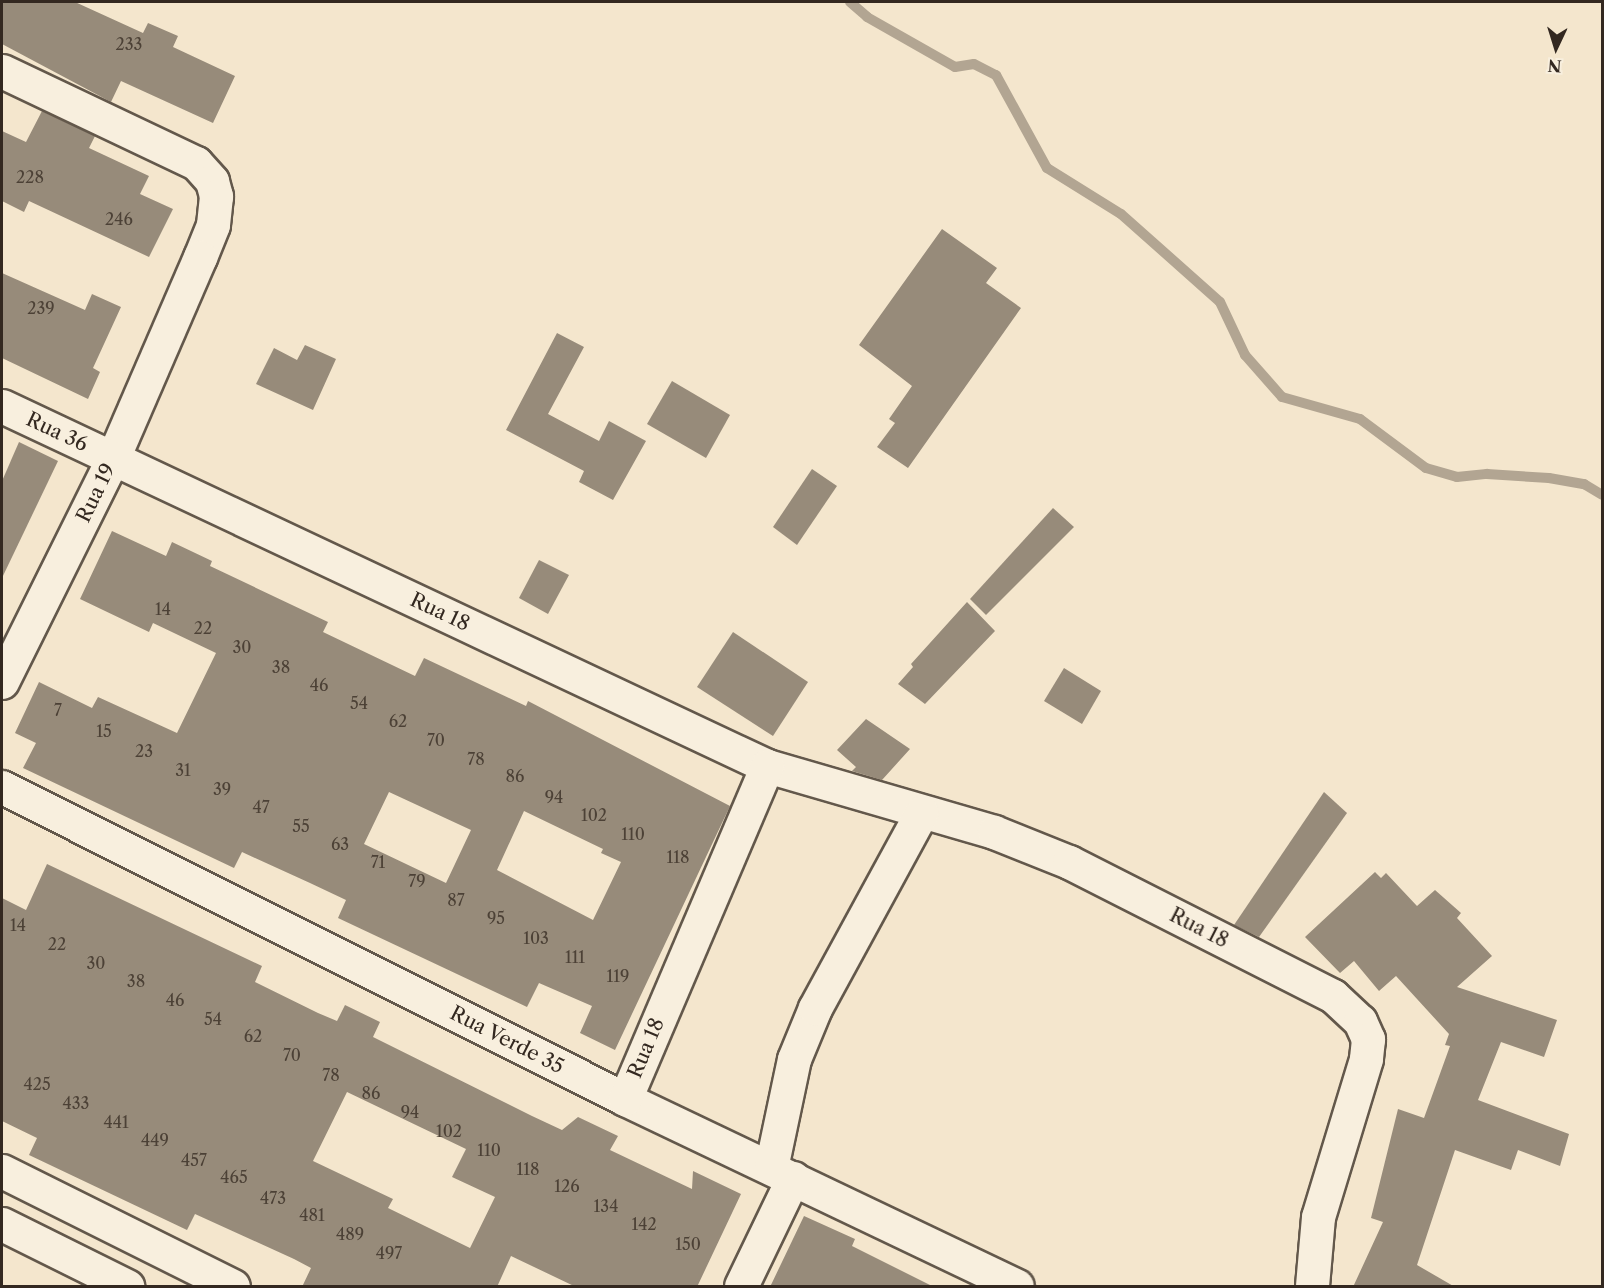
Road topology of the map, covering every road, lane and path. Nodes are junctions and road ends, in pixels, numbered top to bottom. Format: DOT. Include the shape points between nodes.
graph roads {
  1 [pos="2,70"];
  2 [pos="2,406"];
  3 [pos="113,458"];
  4 [pos="2,682"];
  5 [pos="768,766"];
  6 [pos="2,787"];
  7 [pos="922,812"];
  8 [pos="625,1099"];
  9 [pos="2,1171"];
  10 [pos="782,1173"];
  11 [pos="2,1224"];
  12 [pos="127,1287"];
  13 [pos="233,1287"];
  14 [pos="741,1287"];
  15 [pos="1017,1287"];
  16 [pos="1312,1287"];
  1 -- 3 [label="street, Rua 19" via="196,163 212,181 216,196 213,225"];
  2 -- 3 [label="street, Rua 36"];
  3 -- 4 [label="street, Rua 19"];
  3 -- 5 [label="street, Rua 18"];
  5 -- 7 [label="street, Rua 18"];
  5 -- 8 [label="street, Rua 18"];
  6 -- 8 [label="street, Rua Verde 35"];
  7 -- 10 [label="street" via="815,1008 794,1059"];
  7 -- 16 [label="street, Rua 18" via="994,832 1070,862 1333,996 1360,1021 1368,1039 1366,1059 1318,1217"];
  8 -- 10 [label="street, Rua Verde 35"];
  9 -- 13 [label="street"];
  10 -- 14 [label="street"];
  10 -- 15 [label="street, Rua Verde 35"];
  11 -- 12 [label="street"];
}
